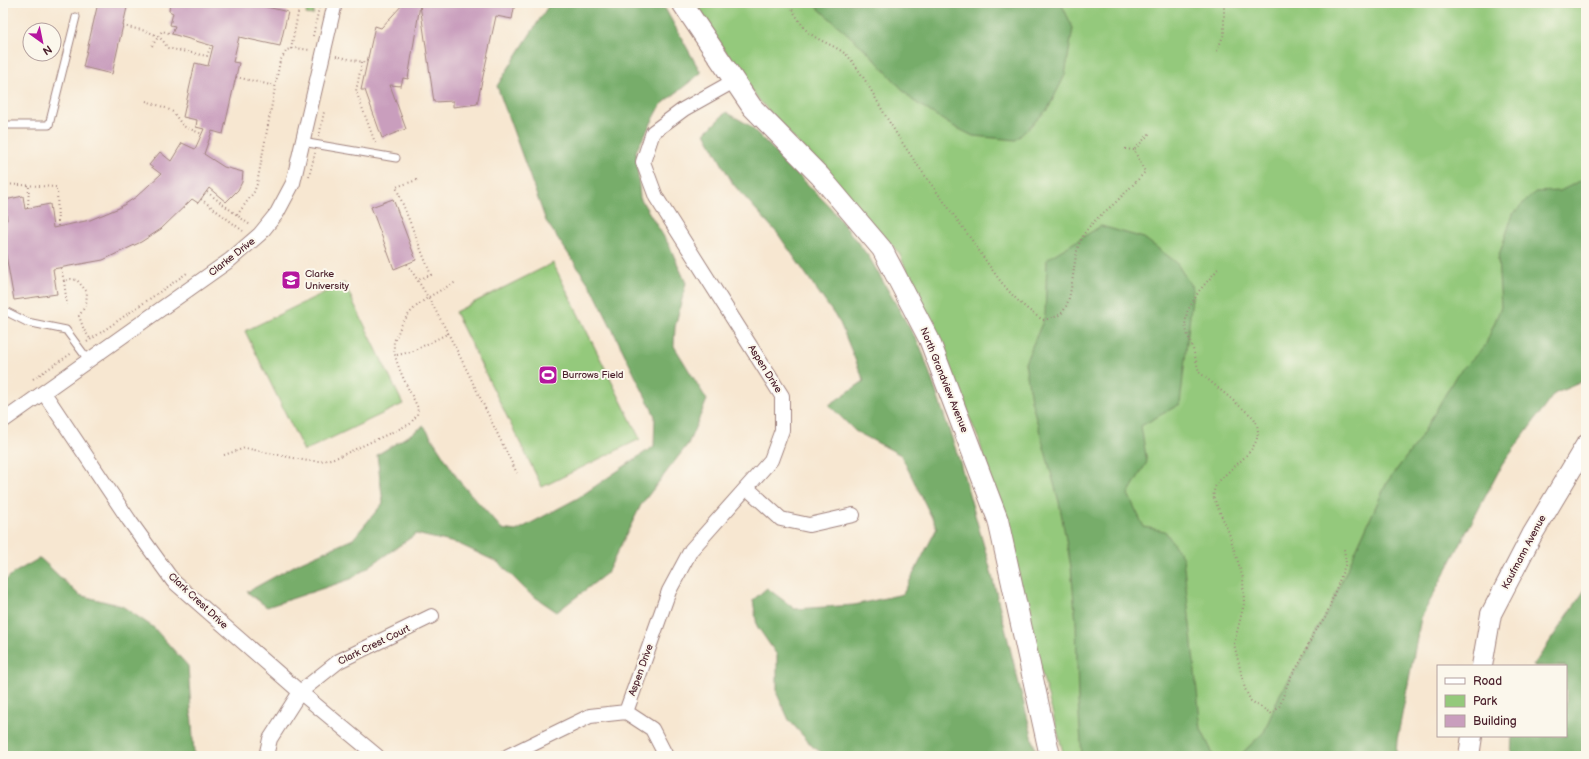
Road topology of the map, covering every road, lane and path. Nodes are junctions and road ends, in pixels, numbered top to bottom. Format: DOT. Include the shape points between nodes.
graph roads {
  1 [pos="300,3"];
  2 [pos="320,3"];
  3 [pos="335,3"];
  4 [pos="682,3"];
  5 [pos="788,3"];
  6 [pos="1224,3"];
  7 [pos="76,16"];
  8 [pos="123,26"];
  9 [pos="172,34"];
  10 [pos="159,36"];
  11 [pos="313,37"];
  12 [pos="311,44"];
  13 [pos="211,45"];
  14 [pos="152,46"];
  15 [pos="338,48"];
  16 [pos="291,49"];
  17 [pos="1216,51"];
  18 [pos="336,56"];
  19 [pos="362,62"];
  20 [pos="367,63"];
  21 [pos="335,64"];
  22 [pos="236,77"];
  23 [pos="734,81"];
  24 [pos="275,86"];
  25 [pos="146,101"];
  26 [pos="325,108"];
  27 [pos="3,125"];
  28 [pos="1150,133"];
  29 [pos="202,134"];
  30 [pos="302,142"];
  31 [pos="317,145"];
  32 [pos="1125,149"];
  33 [pos="1134,150"];
  34 [pos="380,155"];
  35 [pos="396,158"];
  36 [pos="309,178"];
  37 [pos="416,180"];
  38 [pos="3,184"];
  39 [pos="29,186"];
  40 [pos="207,192"];
  41 [pos="201,200"];
  42 [pos="28,208"];
  43 [pos="237,215"];
  44 [pos="255,221"];
  45 [pos="251,226"];
  46 [pos="58,227"];
  47 [pos="244,232"];
  48 [pos="239,236"];
  49 [pos="406,264"];
  50 [pos="61,268"];
  51 [pos="1218,270"];
  52 [pos="188,272"];
  53 [pos="417,280"];
  54 [pos="64,281"];
  55 [pos="456,282"];
  56 [pos="428,296"];
  57 [pos="67,305"];
  58 [pos="3,310"];
  59 [pos="449,333"];
  60 [pos="90,340"];
  61 [pos="79,348"];
  62 [pos="396,355"];
  63 [pos="89,361"];
  64 [pos="33,379"];
  65 [pos="44,393"];
  66 [pos="3,421"];
  67 [pos="1586,445"];
  68 [pos="224,455"];
  69 [pos="517,473"];
  70 [pos="748,488"];
  71 [pos="853,515"];
  72 [pos="1344,549"];
  73 [pos="432,616"];
  74 [pos="1482,665"];
  75 [pos="300,692"];
  76 [pos="626,712"];
  77 [pos="1472,737"];
  78 [pos="266,756"];
  79 [pos="377,756"];
  80 [pos="508,756"];
  81 [pos="666,756"];
  82 [pos="1050,756"];
  83 [pos="1469,756"];
  1 -- 16 [label="path"];
  2 -- 11 [label="path"];
  3 -- 30 [label="street, Clarke Drive"];
  4 -- 23 [label="street, North Grandview Avenue"];
  5 -- 33 [label="path" via="807,30 824,43 842,50 852,60 919,168 1001,284 1030,312 1043,320 1055,318 1064,310 1078,247 1086,229 1145,172"];
  6 -- 17 [label="path" via="1224,34"];
  7 -- 27 [label="lane" via="49,125"];
  8 -- 10 [label="path"];
  9 -- 10 [label="path" via="162,31"];
  10 -- 13 [label="path" via="168,48 207,56"];
  10 -- 14 [label="path"];
  12 -- 16 [label="path" via="310,50"];
  15 -- 18 [label="path"];
  16 -- 24 [label="path" via="287,50 280,61"];
  18 -- 19 [label="path"];
  18 -- 21 [label="path"];
  19 -- 20 [label="path"];
  19 -- 34 [label="path" via="356,91"];
  22 -- 24 [label="path"];
  23 -- 70 [label="street, Aspen Drive" via="684,109 653,132 643,162 656,197 782,396 782,430 771,460"];
  23 -- 82 [label="street, North Grandview Avenue" via="752,107 820,176 882,249 929,339 998,520"];
  24 -- 43 [label="path" via="257,184"];
  25 -- 29 [label="path" via="173,112 183,126"];
  26 -- 31 [label="path"];
  28 -- 33 [label="path"];
  30 -- 31 [label="lane"];
  30 -- 63 [label="street, Clarke Drive" via="293,183 277,213 260,234 230,260"];
  31 -- 34 [label="lane"];
  31 -- 36 [label="path"];
  32 -- 33 [label="path"];
  34 -- 35 [label="lane"];
  37 -- 53 [label="path" via="396,187 431,275"];
  38 -- 39 [label="path"];
  39 -- 42 [label="path"];
  39 -- 46 [label="path" via="57,187"];
  40 -- 43 [label="path"];
  41 -- 47 [label="path"];
  43 -- 45 [label="path"];
  44 -- 45 [label="path"];
  45 -- 47 [label="path"];
  47 -- 48 [label="path"];
  49 -- 53 [label="path"];
  50 -- 54 [label="path"];
  51 -- 72 [label="path" via="1192,302 1185,324 1199,372 1254,418 1258,426 1256,439 1250,450 1215,487 1213,496 1229,533 1243,578 1244,604 1234,644 1245,689 1251,700 1272,714 1279,707 1290,678 1313,634 1325,618 1346,563"];
  52 -- 60 [label="path"];
  53 -- 56 [label="path"];
  54 -- 57 [label="path"];
  54 -- 60 [label="path" via="78,280 88,292 86,305 79,316"];
  55 -- 56 [label="path"];
  56 -- 59 [label="path"];
  56 -- 62 [label="path" via="402,322 394,341"];
  58 -- 61 [label="lane" via="28,322 66,330"];
  59 -- 62 [label="path" via="411,352"];
  59 -- 69 [label="path" via="487,416"];
  60 -- 61 [label="path"];
  61 -- 63 [label="lane"];
  61 -- 64 [label="path"];
  62 -- 68 [label="path" via="418,408 414,421 410,424 338,457 323,461 308,461 245,448"];
  63 -- 65 [label="street, Clarke Drive"];
  65 -- 66 [label="street, Clarke Drive"];
  65 -- 75 [label="street, Clark Crest Drive" via="173,581"];
  67 -- 74 [label="street, Kaufmann Avenue" via="1532,535 1491,614"];
  70 -- 71 [label="street" via="781,519 809,525"];
  70 -- 76 [label="street, Aspen Drive" via="691,550 669,591"];
  73 -- 75 [label="street, Clark Crest Court" via="340,661"];
  75 -- 78 [label="street, Clark Crest Court" via="270,739"];
  75 -- 79 [label="street, Clark Crest Drive"];
  76 -- 80 [label="street" via="590,716"];
  76 -- 81 [label="street" via="652,730"];
  77 -- 83 [label="street"];
}
